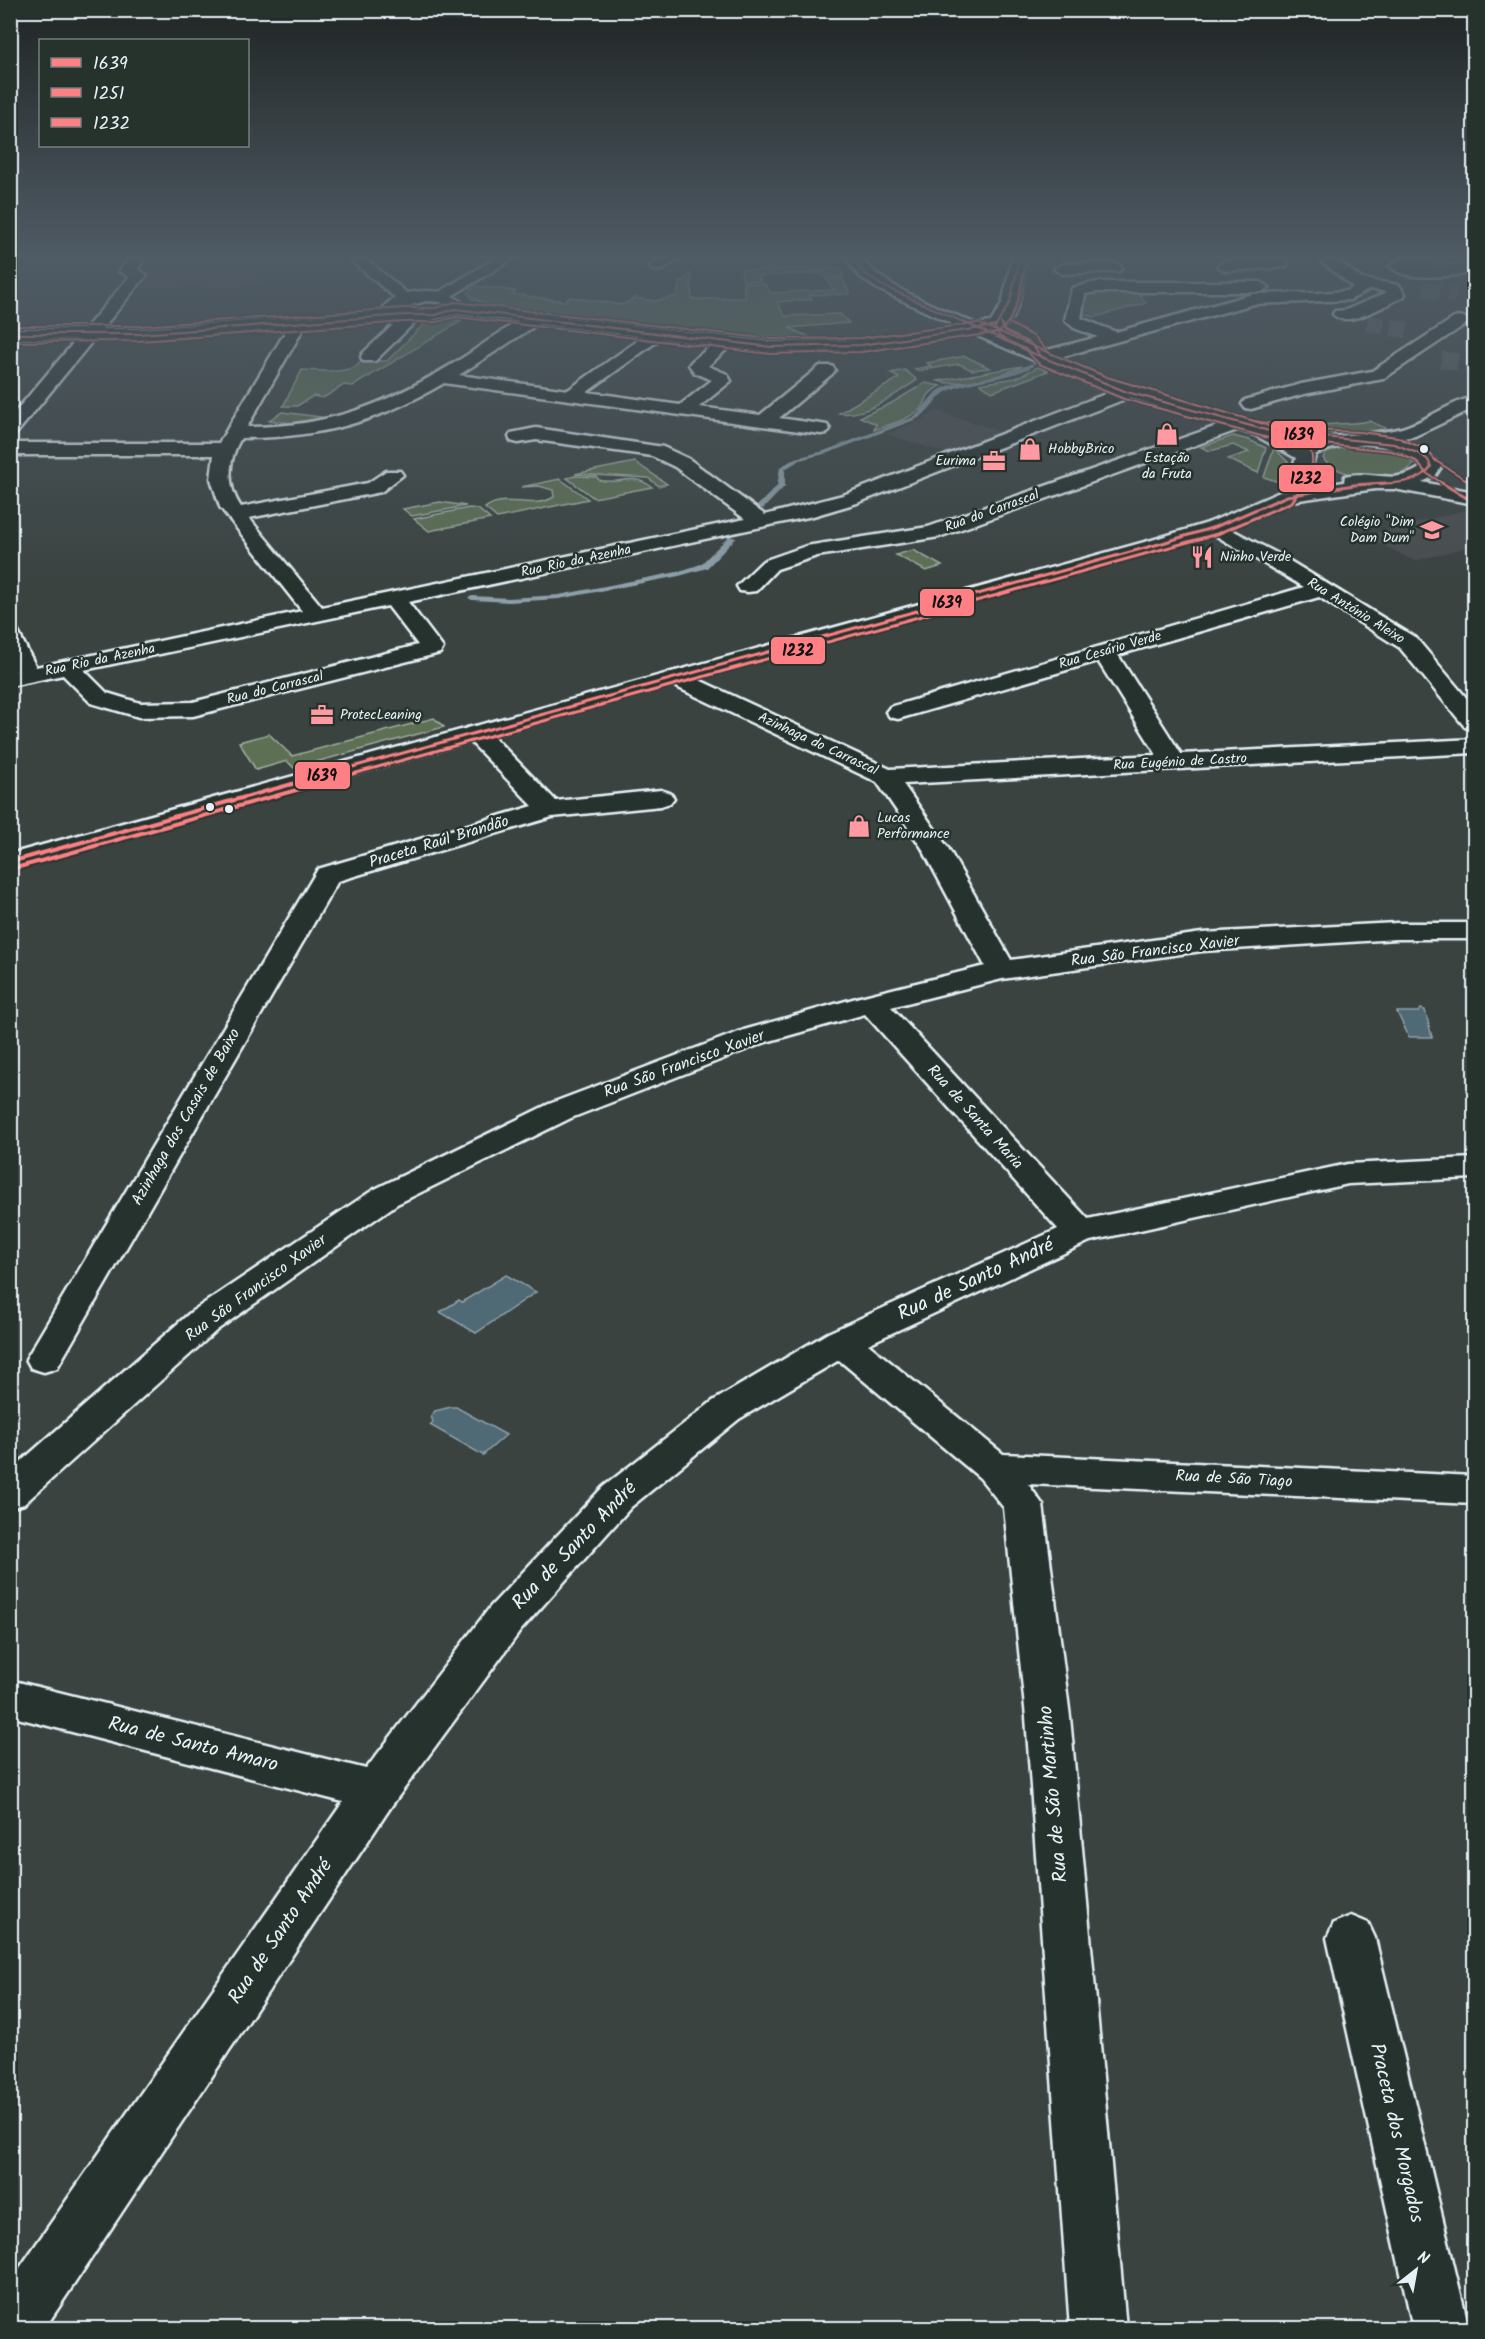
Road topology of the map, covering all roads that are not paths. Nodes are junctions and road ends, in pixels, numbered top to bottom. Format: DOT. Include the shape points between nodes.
graph roads {
  1 [pos="65,364"];
  2 [pos="275,364"];
  3 [pos="466,364"];
  4 [pos="615,364"];
  5 [pos="699,364"];
  6 [pos="1059,364"];
  7 [pos="1400,364"];
  8 [pos="826,370"];
  9 [pos="444,378"];
  10 [pos="1127,392"];
  11 [pos="572,395"];
  12 [pos="1474,402"];
  13 [pos="1251,404"];
  14 [pos="684,410"];
  15 [pos="1474,418"];
  16 [pos="764,421"];
  17 [pos="1244,426"];
  18 [pos="821,429"];
  19 [pos="10,430"];
  20 [pos="235,432"];
  21 [pos="518,438"];
  22 [pos="1354,440"];
  23 [pos="10,449"];
  24 [pos="225,449"];
  25 [pos="1306,457"];
  26 [pos="1430,463"];
  27 [pos="393,475"];
  28 [pos="1384,483"];
  29 [pos="1287,496"];
  30 [pos="1474,496"];
  31 [pos="237,514"];
  32 [pos="762,522"];
  33 [pos="1215,527"];
  34 [pos="748,586"];
  35 [pos="1322,589"];
  36 [pos="394,599"];
  37 [pos="317,615"];
  38 [pos="10,638"];
  39 [pos="1104,652"];
  40 [pos="68,667"];
  41 [pos="20,677"];
  42 [pos="676,678"];
  43 [pos="898,712"];
  44 [pos="1474,722"];
  45 [pos="476,733"];
  46 [pos="1474,746"];
  47 [pos="1174,763"];
  48 [pos="886,777"];
  49 [pos="661,798"];
  50 [pos="550,808"];
  51 [pos="10,862"];
  52 [pos="328,875"];
  53 [pos="1474,931"];
  54 [pos="1002,970"];
  55 [pos="871,1003"];
  56 [pos="1474,1168"];
  57 [pos="1080,1232"];
  58 [pos="841,1342"];
  59 [pos="44,1359"];
  60 [pos="994,1468"];
  61 [pos="1474,1490"];
  62 [pos="10,1494"];
  63 [pos="10,1698"];
  64 [pos="376,1791"];
  65 [pos="1351,1938"];
  66 [pos="12,2328"];
  67 [pos="1098,2328"];
  68 [pos="1441,2328"];
  1 -- 19 [label="street"];
  2 -- 20 [label="street"];
  3 -- 9 [label="street"];
  4 -- 11 [label="street"];
  5 -- 14 [label="street" via="699,368 722,381"];
  6 -- 10 [label="street"];
  7 -- 13 [label="street" via="1377,375 1301,389"];
  8 -- 16 [label="street"];
  9 -- 11 [label="street"];
  9 -- 20 [label="street" via="398,402 327,425 293,431"];
  10 -- 17 [label="street"];
  10 -- 32 [label="street, Rua Rio da Azenha" via="843,501"];
  11 -- 14 [label="street"];
  12 -- 22 [label="street" via="1408,432"];
  14 -- 16 [label="street"];
  15 -- 26 [label="street" via="1443,436"];
  16 -- 18 [label="street"];
  17 -- 22 [label="street" via="1297,436"];
  17 -- 25 [label="street" via="1279,440"];
  17 -- 34 [label="street, Rua do Carrascal" via="932,533 813,550 770,566"];
  20 -- 24 [label="street"];
  21 -- 32 [label="street" via="536,434 656,451 682,464"];
  22 -- 25 [label="street" via="1314,447"];
  22 -- 26 [label="street" via="1394,444 1420,454"];
  23 -- 24 [label="street"];
  24 -- 31 [label="street" via="220,483"];
  25 -- 28 [label="street" via="1311,466 1322,472"];
  25 -- 29 [label="street" via="1301,475"];
  26 -- 28 [label="street" via="1428,472 1421,477"];
  26 -- 30 [label="street"];
  27 -- 31 [label="street" via="374,488"];
  28 -- 29 [label="street"];
  28 -- 30 [label="street"];
  29 -- 33 [label="street"];
  31 -- 37 [label="street"];
  32 -- 36 [label="street, Rua Rio da Azenha"];
  33 -- 35 [label="street, Rua António Aleixo"];
  33 -- 42 [label="street"];
  35 -- 39 [label="street, Rua Cesário Verde"];
  35 -- 44 [label="street, Rua António Aleixo" via="1408,643"];
  36 -- 37 [label="street, Rua Rio da Azenha"];
  36 -- 40 [label="street, Rua do Carrascal" via="432,648 193,709 139,710 99,698"];
  37 -- 40 [label="street, Rua Rio da Azenha"];
  38 -- 41 [label="street"];
  39 -- 43 [label="street, Rua Cesário Verde"];
  39 -- 47 [label="street"];
  40 -- 41 [label="street, Rua Rio da Azenha"];
  42 -- 45 [label="street"];
  42 -- 48 [label="street, Azinhaga do Carrascal"];
  45 -- 50 [label="street"];
  45 -- 51 [label="street"];
  46 -- 47 [label="street, Rua Eugénio de Castro"];
  47 -- 48 [label="street, Rua Eugénio de Castro"];
  48 -- 54 [label="street, Azinhaga do Carrascal" via="935,848"];
  49 -- 50 [label="street, Praceta Raúl Brandão"];
  50 -- 52 [label="street, Praceta Raúl Brandão"];
  52 -- 59 [label="street, Azinhaga dos Casais de Baixo"];
  53 -- 54 [label="street, Rua São Francisco Xavier" via="1397,931 1202,942"];
  54 -- 55 [label="street, Rua São Francisco Xavier"];
  55 -- 57 [label="street, Rua de Santa Maria"];
  55 -- 62 [label="street, Rua São Francisco Xavier" via="755,1036 560,1110 385,1197 204,1321"];
  56 -- 57 [label="street, Rua de Santo André" via="1348,1174"];
  57 -- 58 [label="street, Rua de Santo André"];
  58 -- 60 [label="street, Rua de São Martinho"];
  58 -- 64 [label="street, Rua de Santo André" via="726,1410 617,1497 506,1618"];
  60 -- 61 [label="street, Rua de São Tiago"];
  60 -- 67 [label="street, Rua de São Martinho" via="1023,1505 1048,1717"];
  63 -- 64 [label="street, Rua de Santo Amaro"];
  64 -- 66 [label="street, Rua de Santo André"];
  65 -- 68 [label="street, Praceta dos Morgados"];
}
